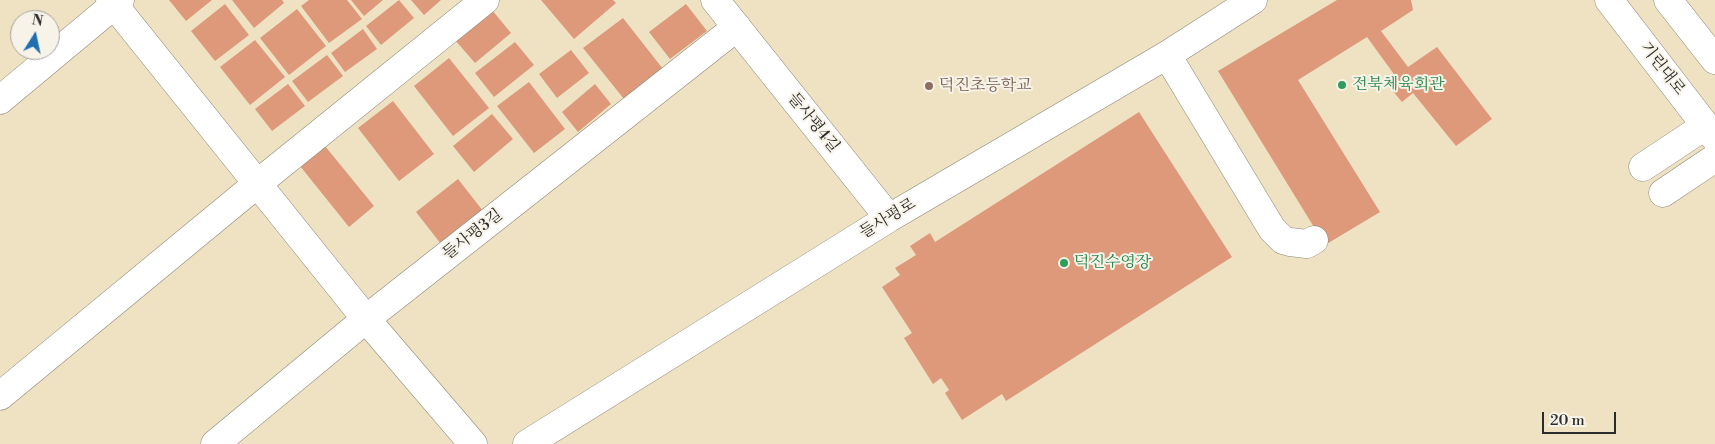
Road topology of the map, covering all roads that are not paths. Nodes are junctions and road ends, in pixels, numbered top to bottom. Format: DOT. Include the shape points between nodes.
graph roads {
  1 [pos="485,0"];
  2 [pos="715,0"];
  3 [pos="1253,0"];
  4 [pos="1609,0"];
  5 [pos="1668,0"];
  6 [pos="114,2"];
  7 [pos="737,27"];
  8 [pos="1167,55"];
  9 [pos="1715,60"];
  10 [pos="0,100"];
  11 [pos="1710,132"];
  12 [pos="1715,158"];
  13 [pos="1643,167"];
  14 [pos="257,184"];
  15 [pos="1663,193"];
  16 [pos="889,218"];
  17 [pos="1314,240"];
  18 [pos="366,319"];
  19 [pos="0,396"];
  20 [pos="215,444"];
  21 [pos="473,444"];
  22 [pos="527,444"];
  1 -- 14 [label="street"];
  2 -- 7 [label="street, 들사평4길"];
  3 -- 8 [label="street, 들사평로"];
  4 -- 11 [label="street, 기린대로"];
  5 -- 9 [label="street"];
  6 -- 10 [label="street"];
  6 -- 14 [label="street"];
  7 -- 16 [label="street, 들사평4길"];
  7 -- 18 [label="street, 들사평3길"];
  8 -- 16 [label="street, 들사평로"];
  8 -- 17 [label="street" via="1272,229 1290,242 1308,244"];
  11 -- 13 [label="street"];
  12 -- 15 [label="street"];
  14 -- 18 [label="street"];
  14 -- 19 [label="street"];
  16 -- 22 [label="street, 들사평로"];
  18 -- 20 [label="street, 들사평3길"];
  18 -- 21 [label="street"];
}
